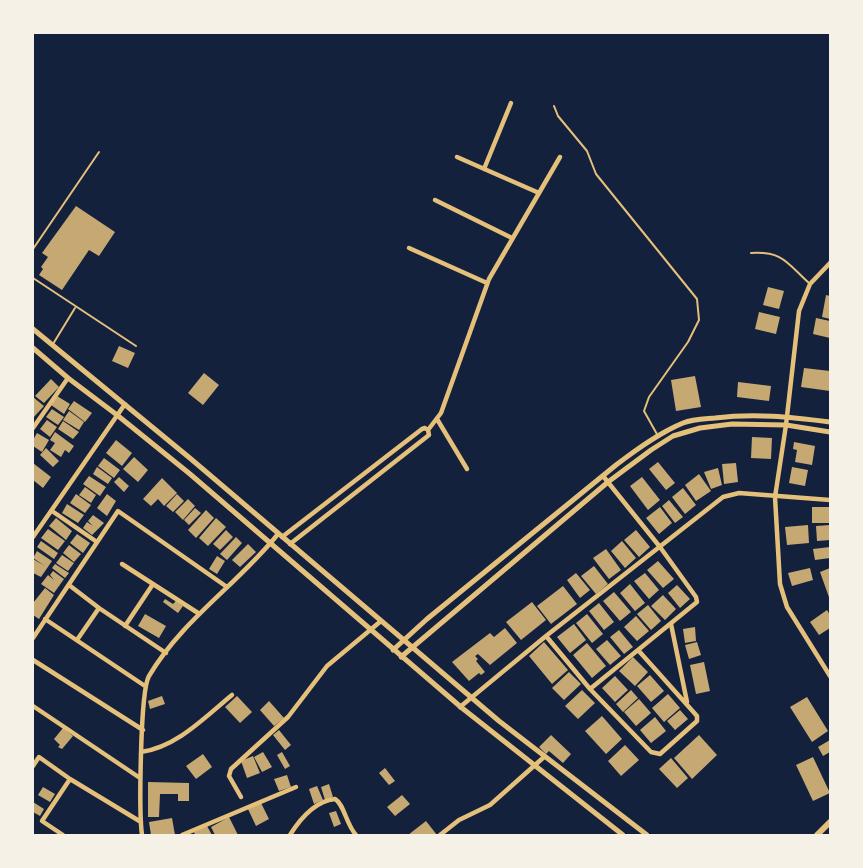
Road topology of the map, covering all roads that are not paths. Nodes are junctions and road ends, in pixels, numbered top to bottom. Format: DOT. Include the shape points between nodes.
graph roads {
  1 [pos="511,103"];
  2 [pos="554,106"];
  3 [pos="99,152"];
  4 [pos="457,157"];
  5 [pos="560,157"];
  6 [pos="483,169"];
  7 [pos="538,193"];
  8 [pos="435,200"];
  9 [pos="512,238"];
  10 [pos="409,248"];
  11 [pos="33,249"];
  12 [pos="751,254"];
  13 [pos="830,262"];
  14 [pos="33,278"];
  15 [pos="487,283"];
  16 [pos="810,284"];
  17 [pos="75,307"];
  18 [pos="33,329"];
  19 [pos="53,344"];
  20 [pos="136,346"];
  21 [pos="33,348"];
  22 [pos="68,378"];
  23 [pos="125,404"];
  24 [pos="117,415"];
  25 [pos="787,417"];
  26 [pos="437,419"];
  27 [pos="830,422"];
  28 [pos="34,425"];
  29 [pos="786,425"];
  30 [pos="428,430"];
  31 [pos="830,432"];
  32 [pos="658,436"];
  33 [pos="467,469"];
  34 [pos="603,476"];
  35 [pos="608,482"];
  36 [pos="775,496"];
  37 [pos="830,500"];
  38 [pos="52,511"];
  39 [pos="280,536"];
  40 [pos="33,537"];
  41 [pos="97,542"];
  42 [pos="271,543"];
  43 [pos="290,544"];
  44 [pos="660,547"];
  45 [pos="122,564"];
  46 [pos="153,584"];
  47 [pos="69,585"];
  48 [pos="226,587"];
  49 [pos="99,608"];
  50 [pos="198,613"];
  51 [pos="45,619"];
  52 [pos="381,621"];
  53 [pos="671,624"];
  54 [pos="125,626"];
  55 [pos="371,630"];
  56 [pos="546,636"];
  57 [pos="33,638"];
  58 [pos="77,640"];
  59 [pos="403,640"];
  60 [pos="411,648"];
  61 [pos="393,650"];
  62 [pos="638,650"];
  63 [pos="166,653"];
  64 [pos="401,657"];
  65 [pos="33,660"];
  66 [pos="830,676"];
  67 [pos="145,686"];
  68 [pos="590,689"];
  69 [pos="232,695"];
  70 [pos="471,697"];
  71 [pos="688,705"];
  72 [pos="33,706"];
  73 [pos="460,707"];
  74 [pos="143,730"];
  75 [pos="141,752"];
  76 [pos="544,757"];
  77 [pos="33,766"];
  78 [pos="535,767"];
  79 [pos="140,778"];
  80 [pos="70,779"];
  81 [pos="296,788"];
  82 [pos="241,797"];
  83 [pos="141,822"];
  84 [pos="830,822"];
  85 [pos="63,835"];
  86 [pos="141,835"];
  87 [pos="182,835"];
  88 [pos="290,835"];
  89 [pos="356,835"];
  90 [pos="440,835"];
  91 [pos="623,835"];
  92 [pos="647,835"];
  93 [pos="817,835"];
  1 -- 6 [label="street"];
  2 -- 32 [label="lane" via="587,151 596,174 697,299 699,320 646,404 645,411"];
  3 -- 11 [label="lane"];
  4 -- 6 [label="street"];
  5 -- 7 [label="street"];
  6 -- 7 [label="street"];
  7 -- 9 [label="street"];
  8 -- 9 [label="street"];
  9 -- 15 [label="street"];
  10 -- 15 [label="street"];
  12 -- 16 [label="lane" via="775,254"];
  13 -- 16 [label="street"];
  14 -- 17 [label="lane"];
  15 -- 26 [label="street"];
  16 -- 25 [label="street" via="800,311"];
  17 -- 19 [label="lane"];
  17 -- 20 [label="lane"];
  18 -- 19 [label="street"];
  19 -- 23 [label="street"];
  21 -- 22 [label="street"];
  22 -- 24 [label="street"];
  22 -- 28 [label="street"];
  23 -- 24 [label="street"];
  23 -- 39 [label="street"];
  24 -- 38 [label="street"];
  24 -- 42 [label="street"];
  25 -- 27 [label="street"];
  25 -- 29 [label="street"];
  25 -- 32 [label="street" via="694,420"];
  26 -- 30 [label="street"];
  26 -- 33 [label="street"];
  29 -- 31 [label="street"];
  29 -- 35 [label="street" via="732,424 681,433 662,442"];
  29 -- 36 [label="street"];
  30 -- 39 [label="street" via="422,429"];
  30 -- 43 [label="street" via="429,435"];
  32 -- 34 [label="street"];
  34 -- 35 [label="street"];
  34 -- 59 [label="street"];
  35 -- 44 [label="street"];
  35 -- 60 [label="street"];
  36 -- 37 [label="street"];
  36 -- 44 [label="street" via="739,493 723,497"];
  36 -- 66 [label="street" via="780,584 792,617"];
  38 -- 40 [label="street"];
  38 -- 41 [label="street"];
  39 -- 42 [label="street"];
  39 -- 43 [label="street"];
  41 -- 47 [label="street"];
  41 -- 48 [label="street" via="118,511"];
  42 -- 48 [label="street"];
  42 -- 55 [label="street"];
  43 -- 52 [label="street"];
  44 -- 53 [label="street" via="697,600"];
  44 -- 56 [label="street"];
  45 -- 46 [label="street"];
  46 -- 50 [label="street"];
  46 -- 54 [label="street"];
  47 -- 49 [label="street"];
  47 -- 51 [label="street"];
  48 -- 50 [label="street"];
  49 -- 54 [label="street"];
  49 -- 58 [label="street"];
  50 -- 63 [label="street"];
  51 -- 57 [label="street"];
  51 -- 58 [label="street"];
  52 -- 55 [label="street"];
  52 -- 59 [label="street"];
  53 -- 62 [label="street"];
  53 -- 71 [label="street"];
  54 -- 63 [label="street"];
  55 -- 61 [label="street"];
  55 -- 82 [label="street" via="327,666 288,717 231,768 229,776"];
  56 -- 68 [label="street"];
  56 -- 70 [label="street"];
  58 -- 67 [label="street"];
  59 -- 60 [label="street"];
  59 -- 61 [label="street"];
  60 -- 64 [label="street"];
  60 -- 70 [label="street"];
  61 -- 64 [label="street"];
  62 -- 68 [label="street"];
  62 -- 71 [label="street"];
  63 -- 67 [label="street"];
  64 -- 73 [label="street"];
  65 -- 74 [label="street"];
  67 -- 74 [label="street"];
  68 -- 71 [label="street" via="656,754 697,721"];
  69 -- 75 [label="street" via="168,745"];
  70 -- 73 [label="street"];
  70 -- 76 [label="street"];
  72 -- 79 [label="street"];
  73 -- 78 [label="street"];
  74 -- 75 [label="street"];
  75 -- 79 [label="street"];
  76 -- 78 [label="street"];
  76 -- 92 [label="street"];
  77 -- 80 [label="street" via="39,757"];
  78 -- 90 [label="street" via="490,805 459,820"];
  78 -- 91 [label="street"];
  79 -- 83 [label="street"];
  80 -- 83 [label="street"];
  80 -- 85 [label="street" via="42,821"];
  81 -- 87 [label="street"];
  83 -- 86 [label="street"];
  84 -- 93 [label="main road"];
  88 -- 89 [label="street" via="304,815 331,799 341,803 347,825"];
}
